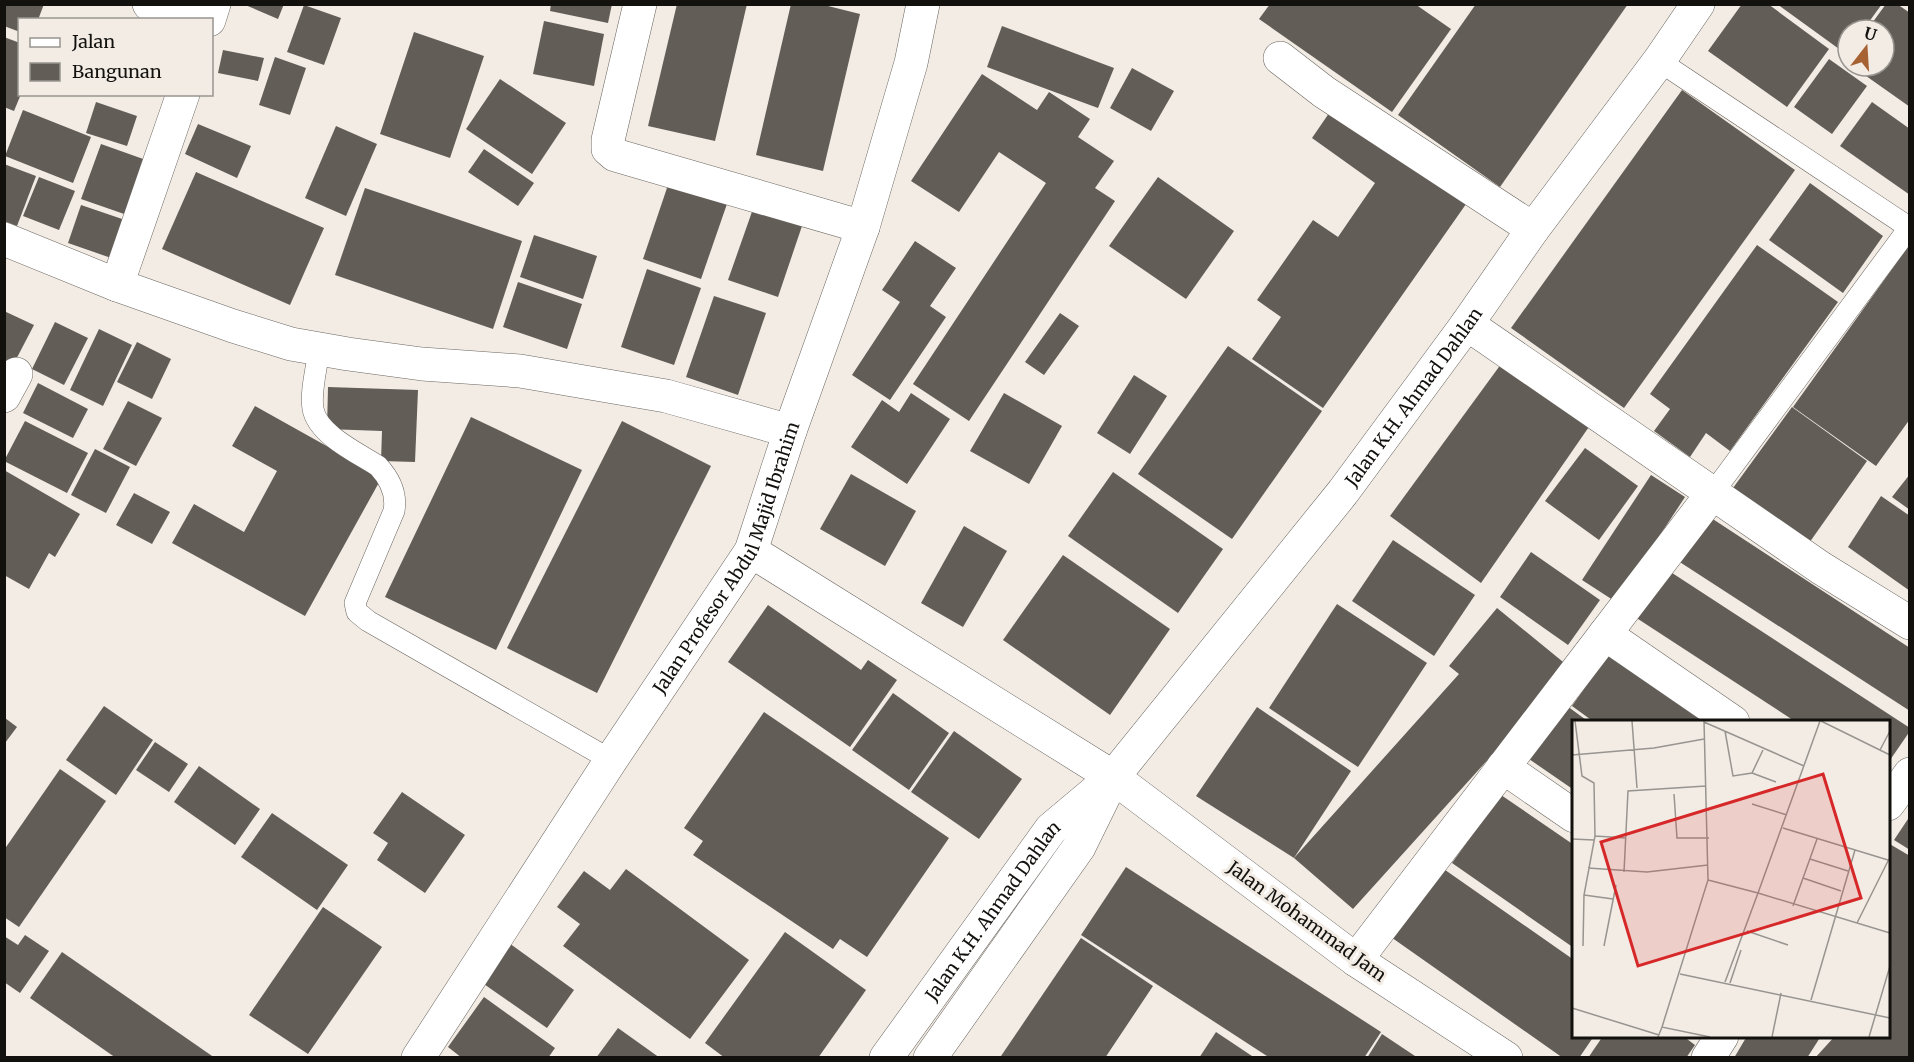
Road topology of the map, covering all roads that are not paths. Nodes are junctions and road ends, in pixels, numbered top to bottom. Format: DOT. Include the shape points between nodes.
graph roads {
  1 [pos="149,4"];
  2 [pos="640,4"];
  3 [pos="923,4"];
  4 [pos="1698,4"];
  5 [pos="183,18"];
  6 [pos="1280,58"];
  7 [pos="1659,60"];
  8 [pos="182,96"];
  9 [pos="862,227"];
  10 [pos="1909,228"];
  11 [pos="1533,229"];
  12 [pos="4,239"];
  13 [pos="117,285"];
  14 [pos="1467,324"];
  15 [pos="319,349"];
  16 [pos="790,431"];
  17 [pos="1712,494"];
  18 [pos="751,551"];
  19 [pos="1910,623"];
  20 [pos="1605,634"];
  21 [pos="1730,720"];
  22 [pos="610,760"];
  23 [pos="1503,767"];
  24 [pos="1910,774"];
  25 [pos="1113,777"];
  26 [pos="1890,801"];
  27 [pos="1572,815"];
  28 [pos="1356,960"];
  29 [pos="1721,1038"];
  30 [pos="940,1054"];
  31 [pos="418,1058"];
  32 [pos="886,1058"];
  33 [pos="1506,1058"];
  34 [pos="1707,1058"];
  1 -- 5 [label="street"];
  2 -- 9 [label="street" via="608,149 615,155"];
  3 -- 9 [label="street, Jalan Profesor Abdul Majid Ibrahim" via="911,63"];
  4 -- 7 [label="street, Jalan K.H. Ahmad Dahlan"];
  6 -- 11 [label="street" via="1324,92"];
  7 -- 10 [label="lane"];
  7 -- 11 [label="street, Jalan K.H. Ahmad Dahlan"];
  8 -- 13 [label="street"];
  9 -- 16 [label="street, Jalan Profesor Abdul Majid Ibrahim"];
  10 -- 17 [label="lane"];
  11 -- 14 [label="street, Jalan K.H. Ahmad Dahlan"];
  12 -- 13 [label="street"];
  13 -- 15 [label="street" via="233,326"];
  14 -- 17 [label="street"];
  14 -- 25 [label="street, Jalan K.H. Ahmad Dahlan" via="1343,492"];
  15 -- 16 [label="street" via="422,364 520,371 666,396"];
  15 -- 22 [label="lane" via="313,399 318,422 330,435 385,473 395,502 355,603 357,612"];
  16 -- 18 [label="street, Jalan Profesor Abdul Majid Ibrahim"];
  17 -- 19 [label="street"];
  17 -- 20 [label="street"];
  18 -- 22 [label="street, Jalan Profesor Abdul Majid Ibrahim"];
  18 -- 25 [label="street, Jalan Mohammad Jam"];
  20 -- 21 [label="street"];
  20 -- 23 [label="street"];
  22 -- 31 [label="street, Jalan Profesor Abdul Majid Ibrahim"];
  23 -- 27 [label="street"];
  23 -- 28 [label="street"];
  24 -- 26 [label="street"];
  25 -- 28 [label="street, Jalan Mohammad Jam"];
  25 -- 30 [label="street, Jalan K.H. Ahmad Dahlan" via="1078,847"];
  25 -- 32 [label="street, Jalan K.H. Ahmad Dahlan" via="1051,829"];
  28 -- 33 [label="street, Jalan Mohammad Jam"];
  29 -- 34 [label="street"];
}
